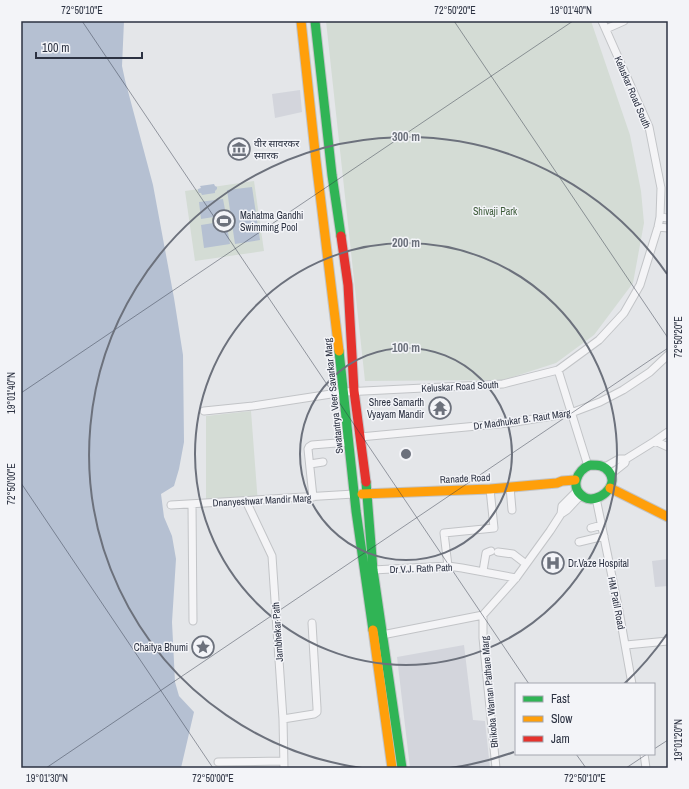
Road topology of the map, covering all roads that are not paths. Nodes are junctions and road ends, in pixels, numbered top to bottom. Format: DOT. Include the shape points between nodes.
graph roads {
  1 [pos="301,21"];
  2 [pos="314,21"];
  3 [pos="602,21"];
  4 [pos="624,21"];
  5 [pos="606,29"];
  6 [pos="660,217"];
  7 [pos="668,218"];
  8 [pos="658,227"];
  9 [pos="668,228"];
  10 [pos="668,355"];
  11 [pos="558,370"];
  12 [pos="354,391"];
  13 [pos="344,392"];
  14 [pos="204,411"];
  15 [pos="571,413"];
  16 [pos="668,432"];
  17 [pos="360,437"];
  18 [pos="655,441"];
  19 [pos="349,442"];
  20 [pos="668,447"];
  21 [pos="323,462"];
  22 [pos="310,464"];
  23 [pos="588,466"];
  24 [pos="608,471"];
  25 [pos="577,488"];
  26 [pos="610,488"];
  27 [pos="490,489"];
  28 [pos="509,492"];
  29 [pos="354,494"];
  30 [pos="366,494"];
  31 [pos="313,497"];
  32 [pos="596,498"];
  33 [pos="246,501"];
  34 [pos="192,504"];
  35 [pos="170,505"];
  36 [pos="512,510"];
  37 [pos="668,517"];
  38 [pos="602,525"];
  39 [pos="604,535"];
  40 [pos="595,539"];
  41 [pos="579,541"];
  42 [pos="526,564"];
  43 [pos="448,566"];
  44 [pos="373,570"];
  45 [pos="483,571"];
  46 [pos="516,578"];
  47 [pos="483,615"];
  48 [pos="193,621"];
  49 [pos="312,623"];
  50 [pos="382,635"];
  51 [pos="668,641"];
  52 [pos="626,645"];
  53 [pos="632,683"];
  54 [pos="283,719"];
  55 [pos="402,753"];
  56 [pos="644,755"];
  57 [pos="218,762"];
  58 [pos="284,764"];
  59 [pos="392,768"];
  60 [pos="402,768"];
  61 [pos="408,768"];
  62 [pos="496,768"];
  63 [pos="646,768"];
  1 -- 13 [label="main road, Swatantrya Veer Savarkar Marg"];
  2 -- 12 [label="main road" via="348,285"];
  3 -- 5 [label="street, Keluskar Road South"];
  4 -- 5 [label="street"];
  5 -- 6 [label="street, Keluskar Road South" via="649,127 661,188"];
  6 -- 7 [label="street"];
  6 -- 8 [label="street, Keluskar Road South"];
  8 -- 9 [label="street"];
  8 -- 11 [label="street, Keluskar Road South" via="640,286 624,312 599,340"];
  10 -- 15 [label="street, Dr Madhukar B. Raut Marg" via="650,372 623,390"];
  11 -- 12 [label="street, Keluskar Road South" via="503,384"];
  11 -- 15 [label="street"];
  12 -- 13 [label="street, Keluskar Road South"];
  12 -- 17 [label="main road"];
  13 -- 14 [label="street, Keluskar Road South"];
  13 -- 19 [label="main road, Swatantrya Veer Savarkar Marg"];
  15 -- 17 [label="street, Dr Madhukar B. Raut Marg" via="509,423"];
  15 -- 23 [label="street"];
  16 -- 18 [label="street"];
  17 -- 30 [label="main road"];
  18 -- 20 [label="street"];
  18 -- 24 [label="street" via="626,458 619,459"];
  19 -- 22 [label="street" via="310,446"];
  19 -- 29 [label="main road, Swatantrya Veer Savarkar Marg"];
  21 -- 22 [label="street"];
  22 -- 31 [label="street"];
  23 -- 24 [label="main road" via="597,465"];
  23 -- 25 [label="main road" via="579,472"];
  24 -- 26 [label="main road" via="611,477"];
  25 -- 28 [label="main road, Ranade Road" via="562,480"];
  25 -- 32 [label="main road" via="586,498"];
  25 -- 42 [label="street" via="567,510 561,514"];
  26 -- 32 [label="main road"];
  26 -- 37 [label="main road"];
  27 -- 28 [label="main road, Ranade Road"];
  27 -- 30 [label="main road, Ranade Road"];
  27 -- 43 [label="street" via="494,507 494,528 444,534"];
  28 -- 36 [label="street"];
  29 -- 30 [label="main road, Ranade Road"];
  29 -- 31 [label="street, Dnanyeshwar Mandir Marg"];
  29 -- 59 [label="main road, Swatantrya Veer Savarkar Marg"];
  30 -- 44 [label="main road"];
  31 -- 33 [label="street, Dnanyeshwar Mandir Marg"];
  32 -- 38 [label="street, HM Patil Road"];
  33 -- 34 [label="street, Dnanyeshwar Mandir Marg"];
  33 -- 54 [label="street, Jambhekar Path" via="272,556"];
  34 -- 35 [label="street, Dnanyeshwar Mandir Marg"];
  34 -- 48 [label="street"];
  38 -- 39 [label="street, HM Patil Road"];
  38 -- 40 [label="street" via="592,527"];
  39 -- 40 [label="street"];
  39 -- 52 [label="street, HM Patil Road"];
  40 -- 41 [label="street"];
  42 -- 45 [label="street" via="513,554 486,553"];
  42 -- 46 [label="street"];
  43 -- 44 [label="street, Dr V.J. Rath Path"];
  43 -- 45 [label="street, Dr V.J. Rath Path"];
  44 -- 50 [label="main road"];
  45 -- 46 [label="street, Dr V.J. Rath Path"];
  46 -- 47 [label="street"];
  47 -- 50 [label="street"];
  47 -- 62 [label="street, Bhikoba Waman Pathare Marg"];
  49 -- 54 [label="street" via="317,712"];
  50 -- 55 [label="main road" via="394,718"];
  51 -- 52 [label="street"];
  52 -- 53 [label="street, HM Patil Road"];
  54 -- 58 [label="street, Jambhekar Path"];
  55 -- 60 [label="main road"];
  55 -- 61 [label="main road"];
  56 -- 63 [label="street"];
  57 -- 58 [label="street"];
}
